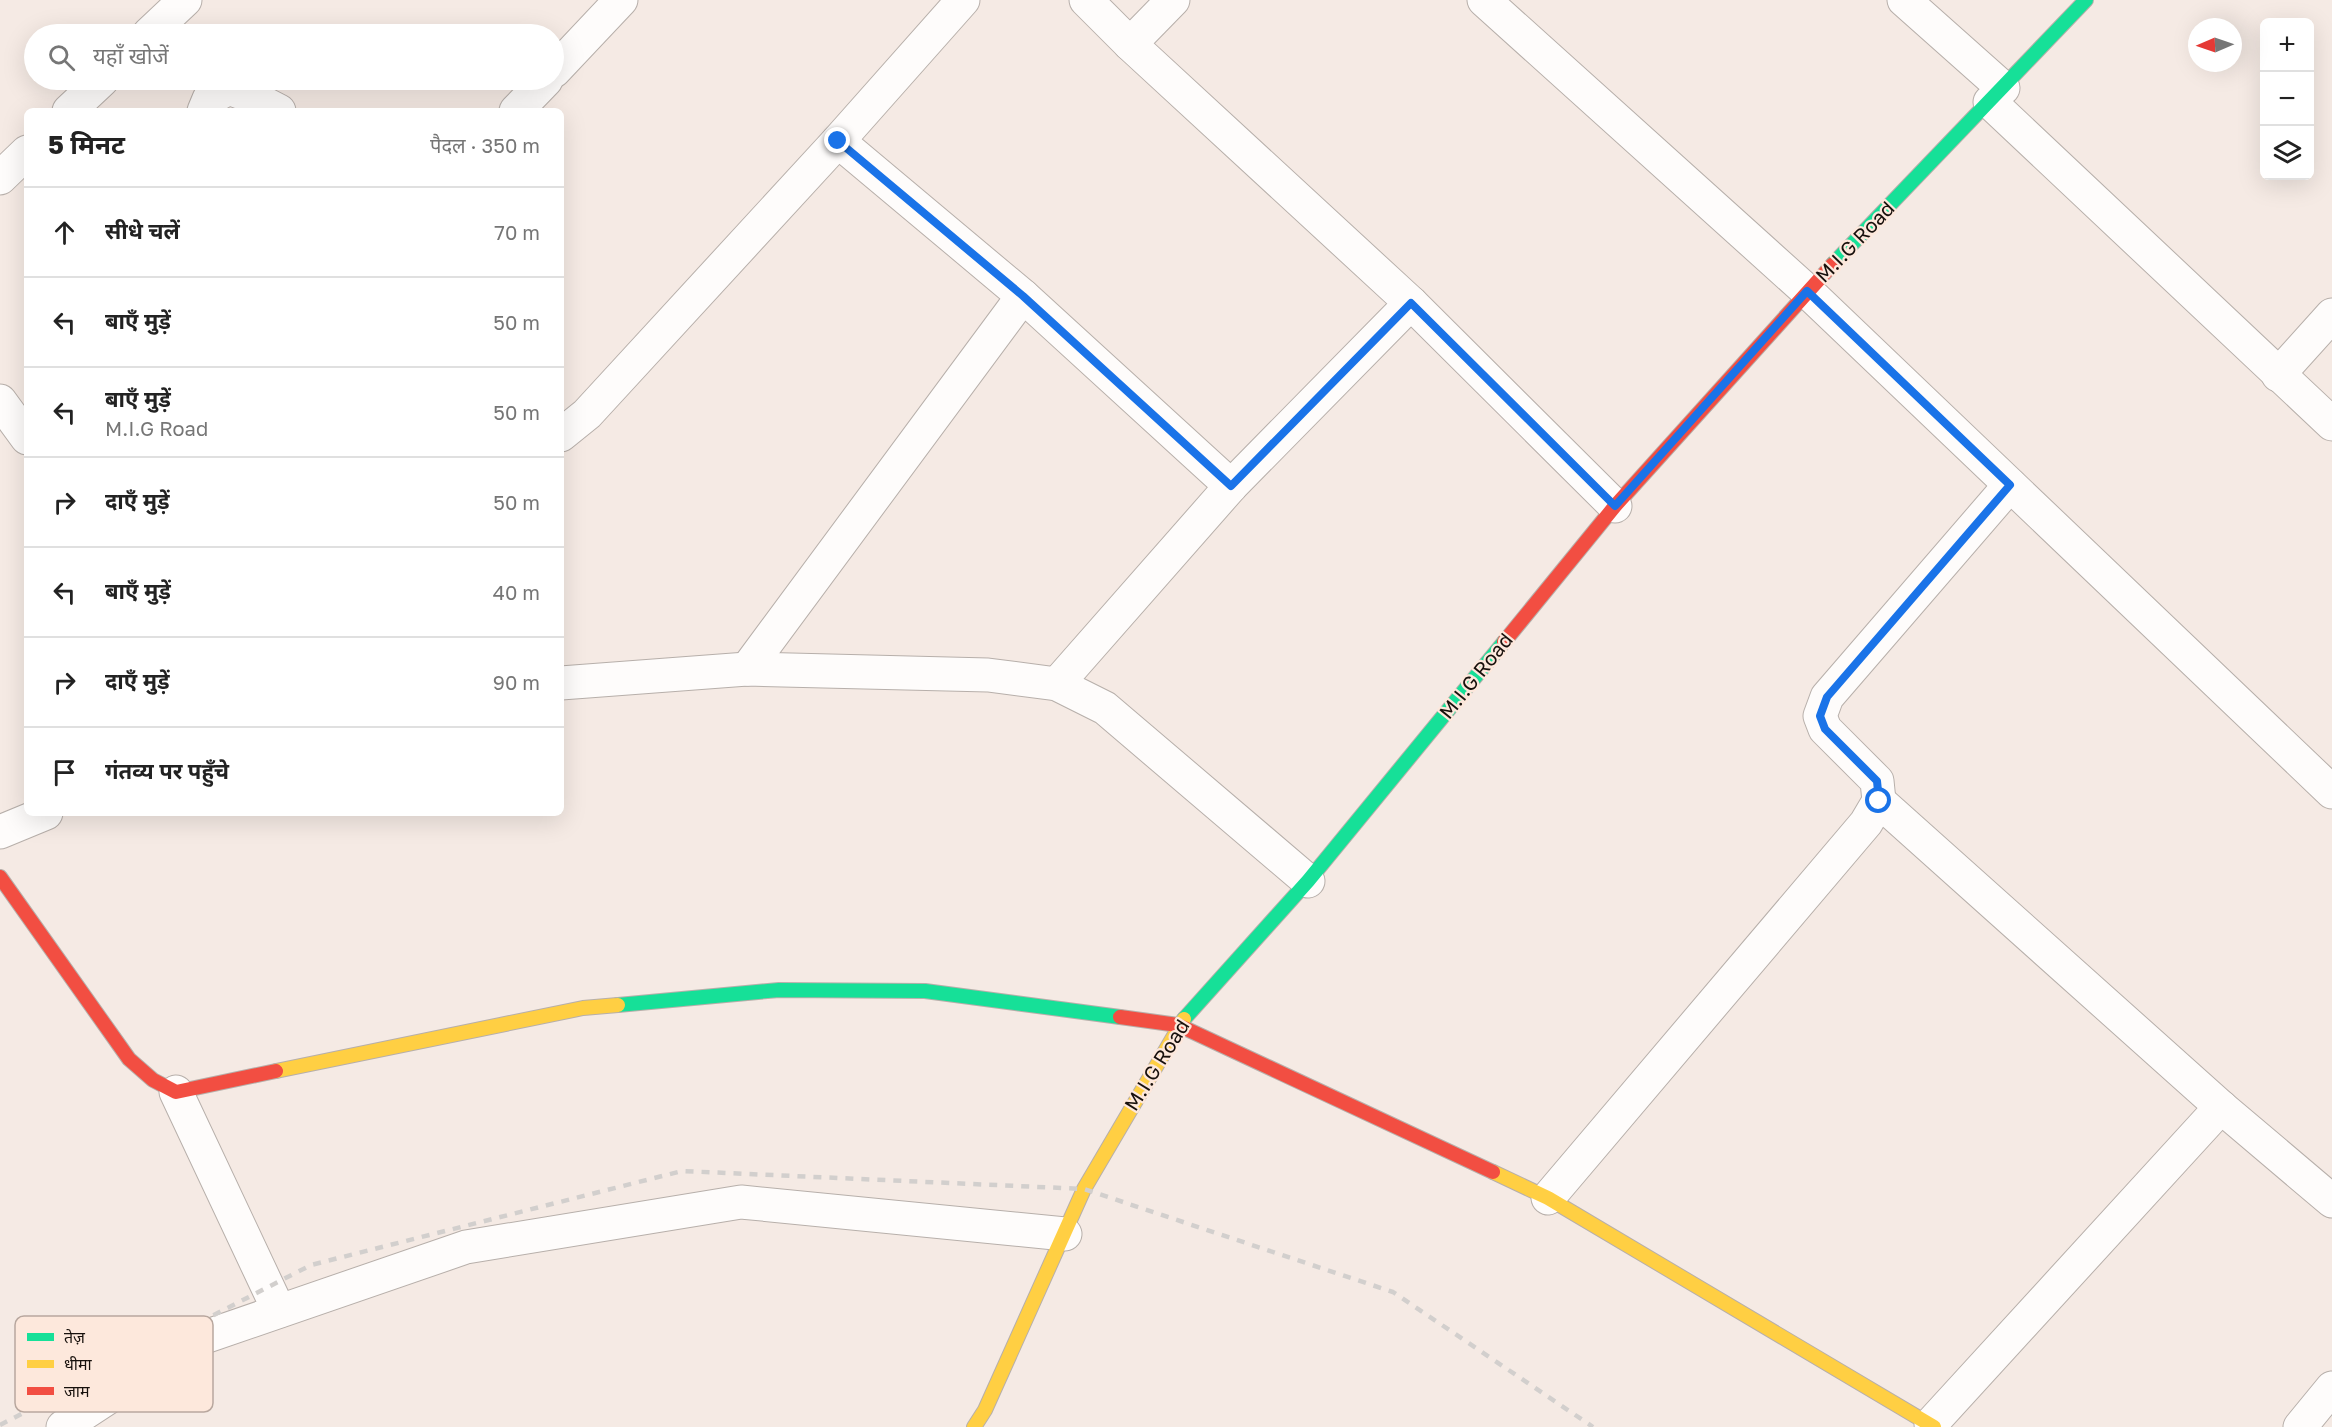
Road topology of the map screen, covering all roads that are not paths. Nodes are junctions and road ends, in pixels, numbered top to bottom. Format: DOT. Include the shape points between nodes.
graph roads {
  1 [pos="185,0"];
  2 [pos="621,0"];
  3 [pos="963,0"];
  4 [pos="1086,0"];
  5 [pos="1173,0"];
  6 [pos="1484,0"];
  7 [pos="1904,0"];
  8 [pos="2086,0"];
  9 [pos="160,24"];
  10 [pos="1130,44"];
  11 [pos="564,60"];
  12 [pos="91,90"];
  13 [pos="225,90"];
  14 [pos="233,90"];
  15 [pos="536,90"];
  16 [pos="1996,95"];
  17 [pos="72,108"];
  18 [pos="205,108"];
  19 [pos="272,108"];
  20 [pos="519,108"];
  21 [pos="838,141"];
  22 [pos="24,155"];
  23 [pos="0,178"];
  24 [pos="1807,291"];
  25 [pos="1023,296"];
  26 [pos="1411,303"];
  27 [pos="2332,315"];
  28 [pos="2278,375"];
  29 [pos="0,401"];
  30 [pos="2332,424"];
  31 [pos="564,433"];
  32 [pos="24,434"];
  33 [pos="2010,485"];
  34 [pos="1231,486"];
  35 [pos="1615,506"];
  36 [pos="747,669"];
  37 [pos="564,683"];
  38 [pos="1057,684"];
  39 [pos="2332,792"];
  40 [pos="1879,801"];
  41 [pos="39,816"];
  42 [pos="0,832"];
  43 [pos="0,877"];
  44 [pos="1308,881"];
  45 [pos="1178,1025"];
  46 [pos="176,1092"];
  47 [pos="2221,1107"];
  48 [pos="1548,1198"];
  49 [pos="2332,1201"];
  50 [pos="1065,1234"];
  51 [pos="279,1311"];
  52 [pos="213,1334"];
  53 [pos="2332,1388"];
  54 [pos="86,1412"];
  55 [pos="1933,1426"];
  56 [pos="63,1427"];
  57 [pos="974,1427"];
  58 [pos="2300,1427"];
  1 -- 9 [label="street"];
  2 -- 11 [label="street"];
  3 -- 21 [label="street"];
  4 -- 10 [label="street"];
  5 -- 10 [label="street"];
  6 -- 24 [label="street"];
  7 -- 16 [label="street"];
  8 -- 16 [label="street, M.I.G Road"];
  10 -- 26 [label="street"];
  12 -- 17 [label="street"];
  13 -- 18 [label="street" via="209,99"];
  14 -- 19 [label="street"];
  15 -- 20 [label="street"];
  16 -- 24 [label="street, M.I.G Road"];
  16 -- 28 [label="street"];
  21 -- 25 [label="street"];
  21 -- 31 [label="street" via="587,414"];
  22 -- 23 [label="street"];
  24 -- 33 [label="street"];
  24 -- 35 [label="street, M.I.G Road"];
  25 -- 34 [label="street"];
  25 -- 36 [label="street"];
  26 -- 34 [label="street"];
  26 -- 35 [label="street"];
  27 -- 28 [label="street"];
  28 -- 30 [label="street"];
  29 -- 32 [label="street"];
  33 -- 39 [label="street"];
  33 -- 40 [label="street" via="1827,697 1820,716 1825,729 1877,781"];
  34 -- 38 [label="street"];
  35 -- 44 [label="street, M.I.G Road"];
  36 -- 37 [label="street"];
  36 -- 38 [label="street" via="988,675"];
  38 -- 44 [label="street" via="1105,708"];
  40 -- 47 [label="street"];
  40 -- 48 [label="street" via="1842,854"];
  41 -- 42 [label="street"];
  43 -- 46 [label="street" via="129,1059 153,1080"];
  44 -- 45 [label="street, M.I.G Road"];
  45 -- 46 [label="street" via="926,991 779,990 584,1008"];
  45 -- 48 [label="street"];
  45 -- 50 [label="street, M.I.G Road" via="1084,1189"];
  46 -- 51 [label="street"];
  47 -- 49 [label="street"];
  47 -- 55 [label="street"];
  48 -- 55 [label="street"];
  50 -- 51 [label="street" via="741,1202 466,1247"];
  50 -- 57 [label="street, M.I.G Road"];
  51 -- 52 [label="street"];
  53 -- 58 [label="street"];
  54 -- 56 [label="street"];
}
